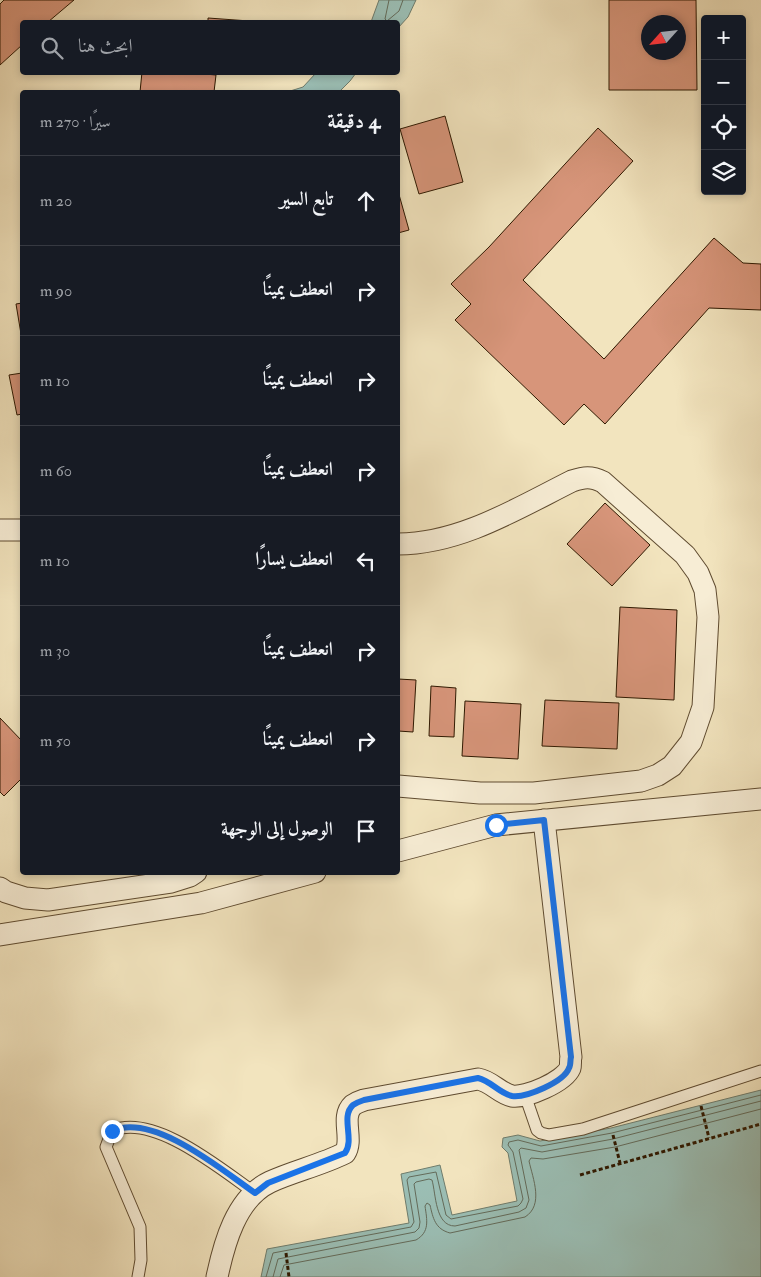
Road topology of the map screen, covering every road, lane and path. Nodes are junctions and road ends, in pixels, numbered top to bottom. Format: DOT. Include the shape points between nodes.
graph roads {
  1 [pos="0,530"];
  2 [pos="20,530"];
  3 [pos="400,544"];
  4 [pos="400,786"];
  5 [pos="761,799"];
  6 [pos="544,820"];
  7 [pos="400,850"];
  8 [pos="188,875"];
  9 [pos="304,875"];
  10 [pos="0,888"];
  11 [pos="0,935"];
  12 [pos="761,1071"];
  13 [pos="525,1095"];
  14 [pos="700,1105"];
  15 [pos="761,1124"];
  16 [pos="611,1128"];
  17 [pos="709,1138"];
  18 [pos="620,1163"];
  19 [pos="580,1174"];
  20 [pos="255,1193"];
  21 [pos="286,1253"];
  22 [pos="138,1277"];
  23 [pos="217,1277"];
  24 [pos="289,1277"];
  1 -- 2 [label="street"];
  3 -- 4 [label="street" via="472,530 586,476 603,482 685,555 705,590 708,617 703,706 697,727 681,755 658,775 641,781 534,793 480,793"];
  5 -- 6 [label="street"];
  6 -- 7 [label="street" via="496,825"];
  6 -- 13 [label="street" via="571,1057 570,1068 564,1076"];
  8 -- 10 [label="street" via="171,882 48,900 25,898"];
  9 -- 11 [label="street" via="201,903"];
  12 -- 13 [label="lane" via="583,1129 554,1134 537,1130"];
  13 -- 20 [label="street" via="512,1096 478,1078 364,1100 353,1105 348,1113 345,1153 268,1183"];
  14 -- 17 [label="path"];
  15 -- 17 [label="path"];
  16 -- 18 [label="path"];
  17 -- 18 [label="path"];
  18 -- 19 [label="path"];
  20 -- 22 [label="lane" via="195,1150 164,1135 130,1126 112,1131 106,1147 140,1227"];
  20 -- 23 [label="street" via="231,1226"];
  21 -- 24 [label="path"];
}
